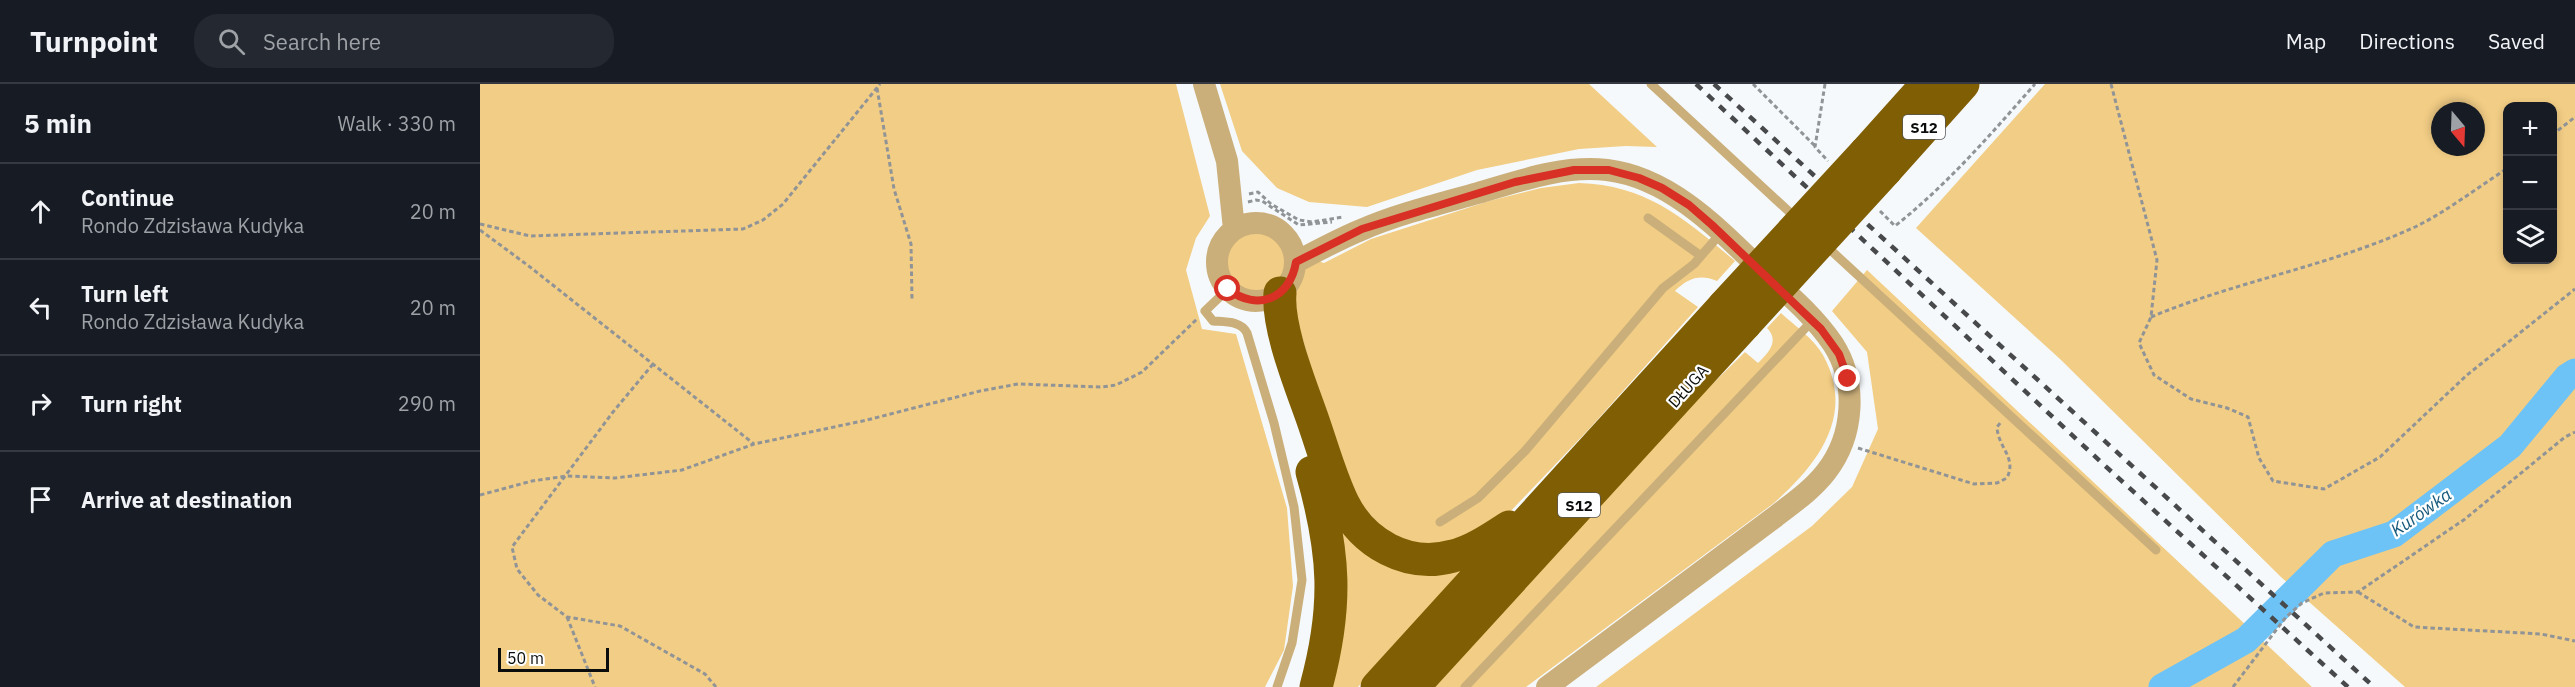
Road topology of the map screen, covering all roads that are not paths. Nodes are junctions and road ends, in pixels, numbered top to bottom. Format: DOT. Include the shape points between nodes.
graph roads {
  1 [pos="1204,84"];
  2 [pos="1651,84"];
  3 [pos="1928,84"];
  4 [pos="1963,84"];
  5 [pos="1876,161"];
  6 [pos="1246,210"];
  7 [pos="1648,218"];
  8 [pos="1362,229"];
  9 [pos="1808,229"];
  10 [pos="1301,233"];
  11 [pos="1721,233"];
  12 [pos="1816,237"];
  13 [pos="1701,256"];
  14 [pos="1296,262"];
  15 [pos="1254,294"];
  16 [pos="1735,315"];
  17 [pos="1813,320"];
  18 [pos="1543,504"];
  19 [pos="1440,522"];
  20 [pos="2156,550"];
  21 [pos="1277,687"];
  22 [pos="1316,687"];
  23 [pos="1377,687"];
  24 [pos="1413,687"];
  25 [pos="1465,687"];
  26 [pos="1547,687"];
  1 -- 6 [label="street"];
  2 -- 9 [label="lane"];
  3 -- 5 [label="highway, DŁUGA / S12"];
  4 -- 5 [label="highway, DŁUGA / S12"];
  5 -- 16 [label="highway, DŁUGA / S12, bridge"];
  6 -- 10 [label="street" via="1279,230"];
  6 -- 15 [label="street" via="1218,253 1219,272"];
  7 -- 13 [label="lane"];
  8 -- 10 [label="street"];
  8 -- 11 [label="street" via="1515,182 1557,172 1598,169 1662,188"];
  8 -- 14 [label="street"];
  10 -- 14 [label="street" via="1294,249"];
  11 -- 13 [label="lane"];
  11 -- 17 [label="street"];
  12 -- 20 [label="lane"];
  13 -- 19 [label="lane" via="1663,288 1525,451 1478,498"];
  14 -- 15 [label="street" via="1291,280"];
  15 -- 18 [label="highway" via="1281,314 1334,481 1343,503 1366,535 1396,553 1448,558 1480,545"];
  15 -- 21 [label="lane" via="1205,311 1213,321 1237,323 1247,333 1294,507 1302,580 1292,643"];
  15 -- 22 [label="highway" via="1284,376 1329,540 1331,612"];
  16 -- 18 [label="highway, DŁUGA / S12"];
  16 -- 24 [label="highway, DŁUGA / S12"];
  17 -- 25 [label="lane"];
  17 -- 26 [label="street" via="1833,345 1848,379 1850,405 1842,443 1826,471 1807,491"];
  18 -- 23 [label="highway, S12"];
}
